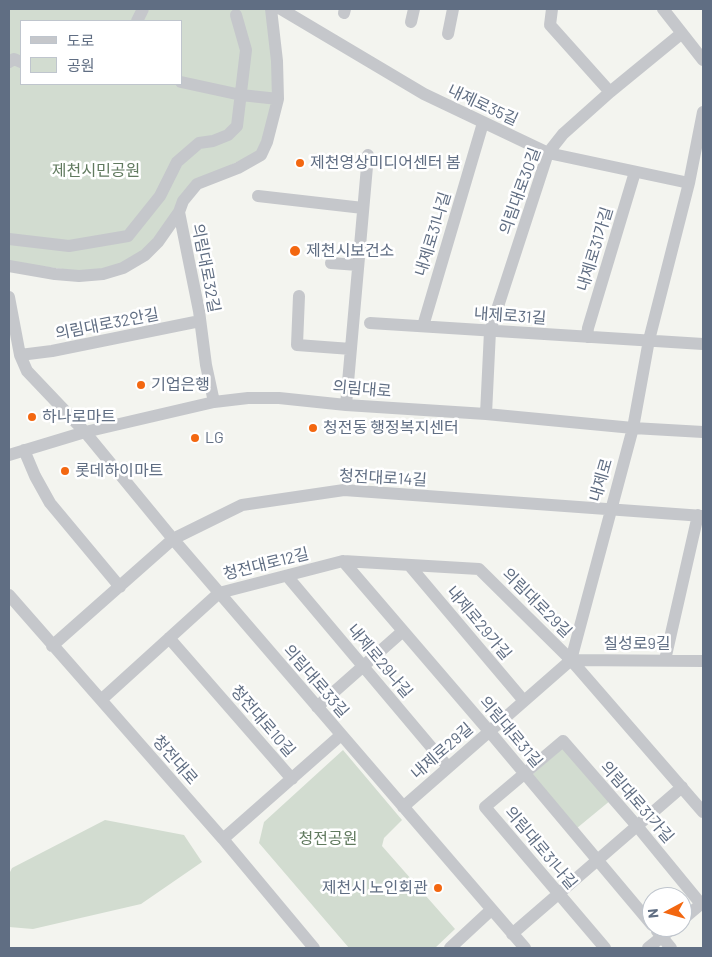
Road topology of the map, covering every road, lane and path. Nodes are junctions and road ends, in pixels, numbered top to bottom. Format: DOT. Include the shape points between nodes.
graph roads {
  1 [pos="271,9"];
  2 [pos="281,9"];
  3 [pos="453,9"];
  4 [pos="552,9"];
  5 [pos="663,9"];
  6 [pos="236,15"];
  7 [pos="682,33"];
  8 [pos="448,34"];
  9 [pos="703,60"];
  10 [pos="182,82"];
  11 [pos="610,92"];
  12 [pos="241,94"];
  13 [pos="278,99"];
  14 [pos="703,112"];
  15 [pos="483,123"];
  16 [pos="548,153"];
  17 [pos="368,155"];
  18 [pos="699,159"];
  19 [pos="635,172"];
  20 [pos="689,183"];
  21 [pos="258,196"];
  22 [pos="363,208"];
  23 [pos="179,212"];
  24 [pos="9,239"];
  25 [pos="331,263"];
  26 [pos="358,265"];
  27 [pos="9,266"];
  28 [pos="299,296"];
  29 [pos="9,297"];
  30 [pos="9,320"];
  31 [pos="200,321"];
  32 [pos="370,323"];
  33 [pos="423,326"];
  34 [pos="490,330"];
  35 [pos="16,332"];
  36 [pos="586,337"];
  37 [pos="649,340"];
  38 [pos="703,344"];
  39 [pos="351,348"];
  40 [pos="20,355"];
  41 [pos="214,402"];
  42 [pos="346,405"];
  43 [pos="486,414"];
  44 [pos="633,428"];
  45 [pos="85,432"];
  46 [pos="703,432"];
  47 [pos="14,455"];
  48 [pos="610,508"];
  49 [pos="701,516"];
  50 [pos="173,539"];
  51 [pos="343,561"];
  52 [pos="409,565"];
  53 [pos="479,570"];
  54 [pos="287,576"];
  55 [pos="120,586"];
  56 [pos="219,593"];
  57 [pos="9,595"];
  58 [pos="403,631"];
  59 [pos="169,638"];
  60 [pos="52,646"];
  61 [pos="571,660"];
  62 [pos="664,660"];
  63 [pos="703,661"];
  64 [pos="363,666"];
  65 [pos="100,700"];
  66 [pos="524,701"];
  67 [pos="317,706"];
  68 [pos="489,731"];
  69 [pos="341,735"];
  70 [pos="448,767"];
  71 [pos="524,773"];
  72 [pos="292,778"];
  73 [pos="682,787"];
  74 [pos="403,807"];
  75 [pos="703,812"];
  76 [pos="637,826"];
  77 [pos="223,839"];
  78 [pos="597,860"];
  79 [pos="687,887"];
  80 [pos="692,893"];
  81 [pos="558,894"];
  82 [pos="491,910"];
  83 [pos="692,912"];
  84 [pos="642,913"];
  85 [pos="512,934"];
  86 [pos="662,937"];
  87 [pos="314,948"];
  88 [pos="450,948"];
  89 [pos="525,948"];
  90 [pos="605,948"];
  91 [pos="671,948"];
  1 -- 13 [label="street, 의림대로32길"];
  2 -- 15 [label="street, 내제로35길" via="424,94"];
  3 -- 8 [label="street"];
  4 -- 11 [label="street" via="550,25"];
  5 -- 7 [label="street"];
  6 -- 12 [label="street" via="246,50"];
  7 -- 9 [label="street"];
  7 -- 11 [label="street, 의림대로30길"];
  10 -- 12 [label="street"];
  11 -- 16 [label="street, 의림대로30길" via="563,134"];
  12 -- 13 [label="street"];
  12 -- 24 [label="street" via="237,126 228,136 199,143 177,162 160,196 128,236 69,246"];
  13 -- 23 [label="street, 의림대로32길" via="261,155 197,184"];
  14 -- 18 [label="street, 내제로"];
  15 -- 16 [label="street, 내제로35길"];
  15 -- 33 [label="street, 내제로31나길"];
  16 -- 19 [label="street, 내제로35길"];
  16 -- 34 [label="street, 의림대로30길"];
  17 -- 22 [label="street"];
  18 -- 20 [label="street, 내제로"];
  19 -- 20 [label="street, 내제로35길"];
  19 -- 36 [label="street, 내제로31가길"];
  20 -- 37 [label="street, 내제로"];
  21 -- 22 [label="street"];
  22 -- 26 [label="street"];
  23 -- 27 [label="street" via="158,242 145,255 123,268 79,276"];
  23 -- 31 [label="street, 의림대로32길"];
  25 -- 26 [label="street"];
  26 -- 39 [label="street"];
  28 -- 39 [label="street" via="297,345"];
  29 -- 35 [label="street, 의림대로33길"];
  30 -- 35 [label="street"];
  31 -- 40 [label="street, 의림대로32안길"];
  31 -- 41 [label="street, 의림대로32길"];
  32 -- 33 [label="street, 내제로31길"];
  33 -- 34 [label="street, 내제로31길"];
  34 -- 36 [label="street, 내제로31길"];
  34 -- 43 [label="street, 의림대로30길"];
  35 -- 40 [label="street, 의림대로33길"];
  36 -- 37 [label="street, 내제로31길"];
  37 -- 38 [label="street, 내제로31길"];
  37 -- 44 [label="street, 내제로"];
  39 -- 42 [label="street"];
  40 -- 45 [label="street, 의림대로33길" via="31,376"];
  41 -- 42 [label="street, 의림대로" via="279,398"];
  41 -- 45 [label="street, 의림대로"];
  42 -- 43 [label="street, 의림대로"];
  43 -- 44 [label="street, 의림대로"];
  44 -- 46 [label="street, 의림대로"];
  44 -- 48 [label="street, 내제로"];
  45 -- 47 [label="street, 의림대로"];
  45 -- 50 [label="street, 의림대로33길"];
  47 -- 55 [label="street, 의림대로" via="35,476 50,503"];
  48 -- 49 [label="street, 청전대로14길"];
  48 -- 50 [label="street, 청전대로14길" via="344,490 242,505"];
  48 -- 61 [label="street, 내제로"];
  49 -- 62 [label="street"];
  50 -- 55 [label="street, 청전대로14길"];
  50 -- 56 [label="street, 의림대로33길"];
  51 -- 52 [label="street, 청전대로12길"];
  51 -- 54 [label="street, 청전대로12길"];
  51 -- 58 [label="street, 의림대로31길"];
  52 -- 53 [label="street, 청전대로12길"];
  52 -- 66 [label="street, 내제로29가길"];
  53 -- 61 [label="street, 의림대로29길"];
  54 -- 56 [label="street, 청전대로12길"];
  54 -- 64 [label="street, 내제로29나길"];
  55 -- 60 [label="street, 청전대로14길"];
  56 -- 59 [label="street, 청전대로12길"];
  56 -- 67 [label="street, 의림대로33길"];
  57 -- 60 [label="street, 청전대로"];
  58 -- 64 [label="street"];
  58 -- 68 [label="street, 의림대로31길"];
  59 -- 65 [label="street, 청전대로12길"];
  59 -- 72 [label="street, 청전대로10길"];
  60 -- 65 [label="street, 청전대로"];
  61 -- 62 [label="street, 칠성로9길"];
  61 -- 66 [label="street, 내제로29길"];
  61 -- 73 [label="street"];
  62 -- 63 [label="street, 칠성로9길"];
  64 -- 67 [label="street"];
  64 -- 70 [label="street, 내제로29나길"];
  65 -- 77 [label="street, 청전대로"];
  66 -- 68 [label="street, 내제로29길"];
  67 -- 69 [label="street, 의림대로33길"];
  68 -- 70 [label="street, 내제로29길"];
  68 -- 71 [label="street, 의림대로31길"];
  69 -- 72 [label="street"];
  69 -- 74 [label="street, 의림대로33길"];
  70 -- 74 [label="street, 내제로29길"];
  71 -- 76 [label="street, 의림대로31가길" via="563,741"];
  71 -- 78 [label="street, 의림대로31길"];
  71 -- 81 [label="street, 의림대로31나길" via="485,807"];
  72 -- 77 [label="street, 청전대로10길"];
  73 -- 75 [label="street"];
  73 -- 76 [label="street"];
  74 -- 82 [label="street, 의림대로33길"];
  76 -- 78 [label="street"];
  76 -- 79 [label="street, 의림대로31가길"];
  77 -- 87 [label="street, 청전대로"];
  78 -- 81 [label="street"];
  78 -- 84 [label="street, 의림대로31길"];
  80 -- 83 [label="street, 의림대로31가길" via="701,904"];
  81 -- 85 [label="street"];
  81 -- 90 [label="street, 의림대로31나길"];
  82 -- 85 [label="street, 의림대로33길"];
  82 -- 88 [label="street"];
  85 -- 89 [label="street, 의림대로33길"];
  86 -- 91 [label="street, 의림대로31길"];
}
